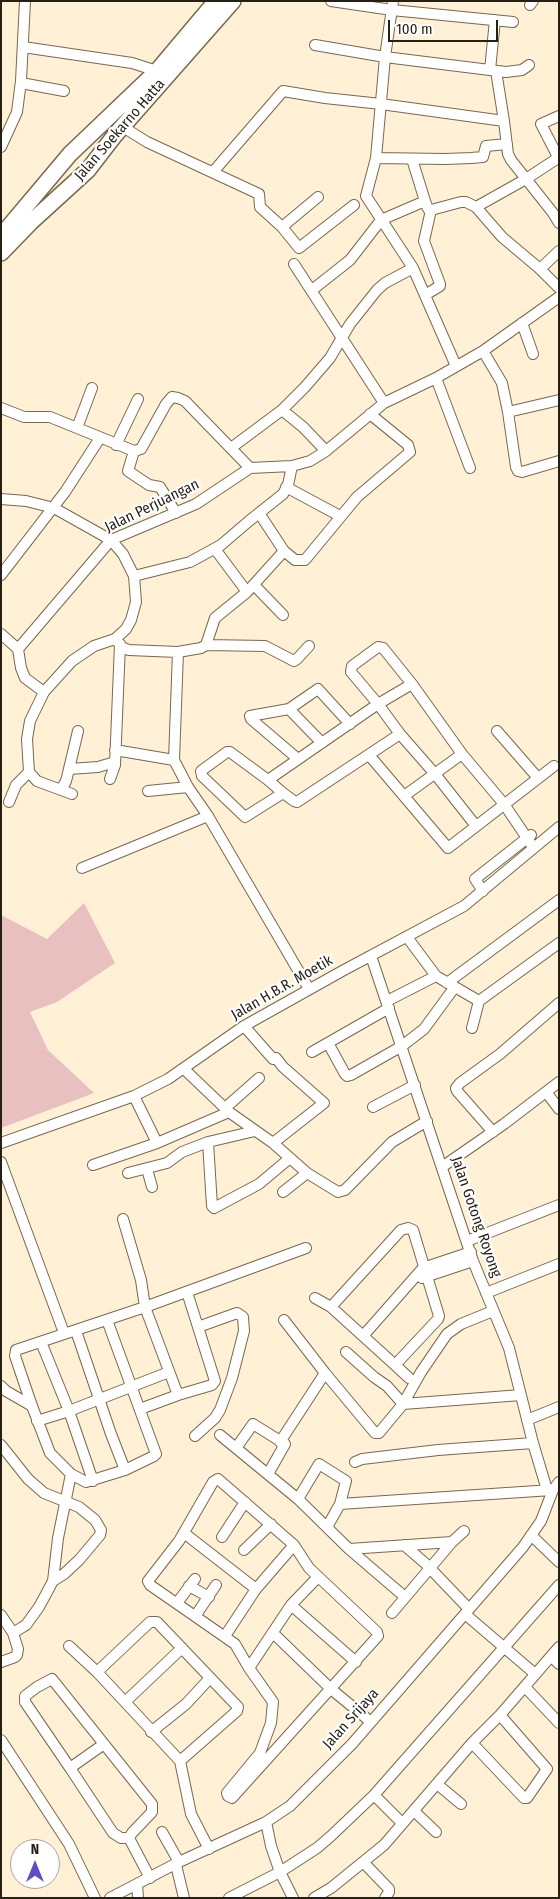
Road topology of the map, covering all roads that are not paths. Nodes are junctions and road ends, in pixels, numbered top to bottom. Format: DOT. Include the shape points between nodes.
graph roads {
  1 [pos="25,1"];
  2 [pos="216,1"];
  3 [pos="233,1"];
  4 [pos="331,1"];
  5 [pos="392,6"];
  6 [pos="495,20"];
  7 [pos="513,22"];
  8 [pos="315,45"];
  9 [pos="23,47"];
  10 [pos="385,56"];
  11 [pos="529,65"];
  12 [pos="157,71"];
  13 [pos="493,71"];
  14 [pos="21,83"];
  15 [pos="64,91"];
  16 [pos="381,104"];
  17 [pos="559,116"];
  18 [pos="504,121"];
  19 [pos="123,127"];
  20 [pos="83,140"];
  21 [pos="507,144"];
  22 [pos="1,147"];
  23 [pos="101,152"];
  24 [pos="70,154"];
  25 [pos="376,158"];
  26 [pos="412,159"];
  27 [pos="558,159"];
  28 [pos="88,170"];
  29 [pos="213,172"];
  30 [pos="526,179"];
  31 [pos="318,197"];
  32 [pos="425,201"];
  33 [pos="354,205"];
  34 [pos="476,207"];
  35 [pos="431,210"];
  36 [pos="382,220"];
  37 [pos="559,223"];
  38 [pos="282,227"];
  39 [pos="2,235"];
  40 [pos="559,251"];
  41 [pos="1,253"];
  42 [pos="294,264"];
  43 [pos="413,268"];
  44 [pos="540,269"];
  45 [pos="559,288"];
  46 [pos="312,290"];
  47 [pos="425,295"];
  48 [pos="559,298"];
  49 [pos="522,323"];
  50 [pos="342,338"];
  51 [pos="483,351"];
  52 [pos="533,354"];
  53 [pos="456,366"];
  54 [pos="436,378"];
  55 [pos="92,388"];
  56 [pos="138,400"];
  57 [pos="559,400"];
  58 [pos="384,403"];
  59 [pos="1,408"];
  60 [pos="282,410"];
  61 [pos="508,412"];
  62 [pos="370,414"];
  63 [pos="77,428"];
  64 [pos="100,438"];
  65 [pos="116,445"];
  66 [pos="231,448"];
  67 [pos="134,451"];
  68 [pos="326,451"];
  69 [pos="559,461"];
  70 [pos="292,466"];
  71 [pos="250,468"];
  72 [pos="470,468"];
  73 [pos="286,487"];
  74 [pos="1,499"];
  75 [pos="54,508"];
  76 [pos="176,512"];
  77 [pos="259,513"];
  78 [pos="340,516"];
  79 [pos="111,540"];
  80 [pos="215,549"];
  81 [pos="284,551"];
  82 [pos="1,575"];
  83 [pos="134,576"];
  84 [pos="250,588"];
  85 [pos="283,615"];
  86 [pos="1,634"];
  87 [pos="118,641"];
  88 [pos="206,645"];
  89 [pos="309,646"];
  90 [pos="18,649"];
  91 [pos="178,652"];
  92 [pos="412,684"];
  93 [pos="44,692"];
  94 [pos="378,704"];
  95 [pos="289,709"];
  96 [pos="350,724"];
  97 [pos="498,731"];
  98 [pos="78,732"];
  99 [pos="400,734"];
  100 [pos="322,743"];
  101 [pos="115,750"];
  102 [pos="462,754"];
  103 [pos="369,755"];
  104 [pos="298,759"];
  105 [pos="174,760"];
  106 [pos="115,762"];
  107 [pos="554,766"];
  108 [pos="68,769"];
  109 [pos="29,772"];
  110 [pos="436,774"];
  111 [pos="538,778"];
  112 [pos="110,779"];
  113 [pos="268,780"];
  114 [pos="188,787"];
  115 [pos="61,790"];
  116 [pos="148,791"];
  117 [pos="283,793"];
  118 [pos="72,794"];
  119 [pos="404,796"];
  120 [pos="9,802"];
  121 [pos="504,804"];
  122 [pos="208,816"];
  123 [pos="476,826"];
  124 [pos="559,827"];
  125 [pos="530,839"];
  126 [pos="82,868"];
  127 [pos="559,900"];
  128 [pos="407,937"];
  129 [pos="559,943"];
  130 [pos="371,956"];
  131 [pos="436,976"];
  132 [pos="450,985"];
  133 [pos="310,989"];
  134 [pos="479,1001"];
  135 [pos="559,1003"];
  136 [pos="388,1004"];
  137 [pos="244,1026"];
  138 [pos="472,1028"];
  139 [pos="328,1043"];
  140 [pos="402,1046"];
  141 [pos="312,1052"];
  142 [pos="184,1069"];
  143 [pos="259,1078"];
  144 [pos="559,1082"];
  145 [pos="415,1085"];
  146 [pos="546,1092"];
  147 [pos="134,1096"];
  148 [pos="373,1107"];
  149 [pos="559,1109"];
  150 [pos="227,1110"];
  151 [pos="427,1121"];
  152 [pos="256,1131"];
  153 [pos="493,1132"];
  154 [pos="208,1142"];
  155 [pos="1,1143"];
  156 [pos="157,1143"];
  157 [pos="273,1143"];
  158 [pos="290,1158"];
  159 [pos="1,1162"];
  160 [pos="93,1165"];
  161 [pos="442,1167"];
  162 [pos="147,1169"];
  163 [pos="128,1173"];
  164 [pos="307,1173"];
  165 [pos="152,1187"];
  166 [pos="284,1192"];
  167 [pos="559,1205"];
  168 [pos="124,1219"];
  169 [pos="467,1242"];
  170 [pos="306,1248"];
  171 [pos="472,1256"];
  172 [pos="559,1264"];
  173 [pos="425,1272"];
  174 [pos="187,1292"];
  175 [pos="486,1293"];
  176 [pos="315,1298"];
  177 [pos="145,1307"];
  178 [pos="331,1307"];
  179 [pos="493,1311"];
  180 [pos="107,1320"];
  181 [pos="284,1320"];
  182 [pos="198,1327"];
  183 [pos="76,1331"];
  184 [pos="64,1333"];
  185 [pos="363,1336"];
  186 [pos="42,1342"];
  187 [pos="346,1352"];
  188 [pos="395,1365"];
  189 [pos="169,1372"];
  190 [pos="325,1374"];
  191 [pos="409,1378"];
  192 [pos="1,1386"];
  193 [pos="132,1387"];
  194 [pos="178,1395"];
  195 [pos="521,1395"];
  196 [pos="100,1399"];
  197 [pos="404,1404"];
  198 [pos="32,1406"];
  199 [pos="559,1407"];
  200 [pos="140,1409"];
  201 [pos="69,1411"];
  202 [pos="527,1420"];
  203 [pos="37,1421"];
  204 [pos="220,1435"];
  205 [pos="194,1436"];
  206 [pos="280,1442"];
  207 [pos="533,1443"];
  208 [pos="1,1445"];
  209 [pos="236,1448"];
  210 [pos="355,1462"];
  211 [pos="125,1470"];
  212 [pos="71,1474"];
  213 [pos="268,1474"];
  214 [pos="93,1481"];
  215 [pos="553,1487"];
  216 [pos="298,1499"];
  217 [pos="245,1502"];
  218 [pos="67,1503"];
  219 [pos="340,1504"];
  220 [pos="271,1524"];
  221 [pos="327,1527"];
  222 [pos="464,1531"];
  223 [pos="184,1533"];
  224 [pos="531,1536"];
  225 [pos="222,1537"];
  226 [pos="452,1542"];
  227 [pos="294,1545"];
  228 [pos="404,1545"];
  229 [pos="349,1549"];
  230 [pos="244,1550"];
  231 [pos="559,1562"];
  232 [pos="430,1569"];
  233 [pos="318,1577"];
  234 [pos="53,1581"];
  235 [pos="559,1585"];
  236 [pos="216,1586"];
  237 [pos="256,1589"];
  238 [pos="209,1596"];
  239 [pos="405,1597"];
  240 [pos="177,1603"];
  241 [pos="291,1605"];
  242 [pos="467,1612"];
  243 [pos="392,1613"];
  244 [pos="1,1615"];
  245 [pos="196,1615"];
  246 [pos="13,1633"];
  247 [pos="273,1633"];
  248 [pos="225,1636"];
  249 [pos="69,1646"];
  250 [pos="504,1646"];
  251 [pos="559,1647"];
  252 [pos="182,1648"];
  253 [pos="551,1656"];
  254 [pos="1,1662"];
  255 [pos="356,1662"];
  256 [pos="559,1664"];
  257 [pos="249,1668"];
  258 [pos="97,1672"];
  259 [pos="534,1673"];
  260 [pos="210,1678"];
  261 [pos="525,1686"];
  262 [pos="331,1690"];
  263 [pos="125,1702"];
  264 [pos="500,1715"];
  265 [pos="371,1722"];
  266 [pos="559,1723"];
  267 [pos="151,1732"];
  268 [pos="1,1740"];
  269 [pos="472,1743"];
  270 [pos="104,1744"];
  271 [pos="180,1762"];
  272 [pos="70,1768"];
  273 [pos="437,1784"];
  274 [pos="374,1795"];
  275 [pos="462,1804"];
  276 [pos="414,1811"];
  277 [pos="266,1822"];
  278 [pos="402,1823"];
  279 [pos="162,1832"];
  280 [pos="436,1832"];
  281 [pos="129,1838"];
  282 [pos="209,1849"];
  283 [pos="364,1862"];
  284 [pos="177,1864"];
  285 [pos="280,1872"];
  286 [pos="150,1878"];
  287 [pos="137,1884"];
  288 [pos="95,1898"];
  289 [pos="110,1898"];
  290 [pos="138,1898"];
  291 [pos="184,1898"];
  292 [pos="229,1898"];
  293 [pos="293,1898"];
  294 [pos="314,1898"];
  295 [pos="384,1898"];
  1 -- 9 [label="street"];
  2 -- 12 [label="highway, Jalan Soekarno Hatta"];
  3 -- 19 [label="highway, Jalan Soekarno Hatta"];
  4 -- 5 [label="street"];
  5 -- 6 [label="street"];
  5 -- 10 [label="street"];
  6 -- 7 [label="street"];
  6 -- 13 [label="street"];
  8 -- 10 [label="street"];
  9 -- 12 [label="street" via="132,63"];
  9 -- 14 [label="street"];
  10 -- 13 [label="street"];
  10 -- 16 [label="street"];
  11 -- 13 [label="street" via="515,72"];
  12 -- 20 [label="highway, Jalan Soekarno Hatta"];
  13 -- 18 [label="street"];
  14 -- 15 [label="street"];
  14 -- 22 [label="street" via="17,112"];
  16 -- 18 [label="street"];
  16 -- 25 [label="street"];
  16 -- 29 [label="street" via="284,91"];
  17 -- 27 [label="street" via="541,124"];
  18 -- 21 [label="street"];
  19 -- 23 [label="highway, Jalan Soekarno Hatta"];
  19 -- 29 [label="street" via="147,142"];
  20 -- 23 [label="highway"];
  20 -- 24 [label="highway, Jalan Soekarno Hatta"];
  21 -- 26 [label="street" via="486,146 483,157"];
  21 -- 30 [label="street" via="511,160"];
  23 -- 28 [label="highway, Jalan Soekarno Hatta"];
  24 -- 28 [label="highway" via="84,162"];
  24 -- 39 [label="highway, Jalan Soekarno Hatta"];
  25 -- 26 [label="street"];
  25 -- 36 [label="street" via="366,196"];
  26 -- 32 [label="street"];
  27 -- 30 [label="street"];
  28 -- 41 [label="highway, Jalan Soekarno Hatta"];
  29 -- 38 [label="street" via="259,194 260,207"];
  30 -- 34 [label="street"];
  30 -- 37 [label="street"];
  31 -- 38 [label="street"];
  32 -- 35 [label="street"];
  32 -- 36 [label="street"];
  33 -- 38 [label="street" via="299,248"];
  34 -- 35 [label="street" via="461,202"];
  34 -- 44 [label="street" via="502,237"];
  35 -- 47 [label="street" via="424,241 440,286"];
  36 -- 43 [label="street"];
  36 -- 46 [label="street" via="350,260"];
  40 -- 44 [label="street"];
  42 -- 46 [label="street"];
  43 -- 47 [label="street"];
  43 -- 50 [label="street" via="384,283"];
  44 -- 45 [label="street"];
  46 -- 50 [label="street"];
  47 -- 53 [label="street"];
  48 -- 49 [label="street"];
  49 -- 51 [label="street"];
  49 -- 52 [label="street"];
  50 -- 58 [label="street"];
  50 -- 60 [label="street" via="319,371"];
  51 -- 53 [label="street"];
  51 -- 61 [label="street" via="502,383"];
  53 -- 54 [label="street"];
  54 -- 58 [label="street"];
  54 -- 72 [label="street"];
  55 -- 63 [label="street"];
  56 -- 65 [label="street"];
  57 -- 61 [label="street"];
  58 -- 62 [label="street"];
  59 -- 63 [label="street" via="20,417 47,416"];
  60 -- 66 [label="street"];
  60 -- 68 [label="street" via="303,426"];
  61 -- 69 [label="street" via="518,471"];
  62 -- 68 [label="street"];
  62 -- 78 [label="street" via="408,446 410,452"];
  63 -- 64 [label="street"];
  64 -- 65 [label="street"];
  64 -- 75 [label="street"];
  65 -- 67 [label="street"];
  66 -- 67 [label="street" via="185,401 174,397 166,404 141,449"];
  66 -- 71 [label="street"];
  67 -- 76 [label="street" via="128,471 149,485 160,487"];
  68 -- 70 [label="street" via="307,463"];
  70 -- 71 [label="street"];
  70 -- 73 [label="street"];
  71 -- 76 [label="street, Jalan Perjuangan" via="196,504"];
  73 -- 77 [label="street" via="278,500"];
  73 -- 78 [label="street"];
  74 -- 75 [label="street" via="26,500"];
  75 -- 79 [label="street"];
  75 -- 82 [label="street"];
  76 -- 79 [label="street, Jalan Perjuangan"];
  77 -- 80 [label="street"];
  77 -- 81 [label="street"];
  78 -- 81 [label="street" via="305,560 295,560"];
  79 -- 83 [label="street" via="124,554"];
  79 -- 90 [label="street, Jalan Perjuangan"];
  80 -- 83 [label="street" via="182,564"];
  80 -- 84 [label="street"];
  81 -- 84 [label="street"];
  83 -- 87 [label="street" via="134,611"];
  84 -- 85 [label="street"];
  84 -- 88 [label="street" via="215,618"];
  86 -- 90 [label="street"];
  87 -- 91 [label="street" via="129,650"];
  87 -- 93 [label="street" via="94,646 84,652"];
  87 -- 101 [label="street"];
  88 -- 89 [label="street" via="265,646 294,661"];
  88 -- 91 [label="street"];
  90 -- 93 [label="street" via="22,674"];
  91 -- 105 [label="street"];
  92 -- 94 [label="street"];
  92 -- 94 [label="street" via="383,648 378,647 350,670"];
  92 -- 102 [label="street"];
  93 -- 109 [label="street" via="28,729"];
  94 -- 96 [label="street"];
  94 -- 99 [label="street"];
  95 -- 96 [label="street" via="320,689"];
  95 -- 100 [label="street"];
  95 -- 104 [label="street" via="250,718"];
  96 -- 100 [label="street"];
  97 -- 111 [label="street"];
  98 -- 108 [label="street"];
  99 -- 103 [label="street"];
  99 -- 110 [label="street"];
  100 -- 104 [label="street"];
  101 -- 105 [label="street"];
  101 -- 106 [label="street"];
  102 -- 110 [label="street"];
  102 -- 121 [label="street"];
  103 -- 117 [label="street" via="298,802"];
  103 -- 119 [label="street"];
  104 -- 113 [label="street"];
  105 -- 114 [label="street"];
  106 -- 108 [label="street"];
  106 -- 112 [label="street"];
  107 -- 111 [label="street"];
  108 -- 115 [label="street"];
  109 -- 115 [label="street" via="37,781"];
  109 -- 120 [label="street" via="16,785"];
  110 -- 119 [label="street"];
  110 -- 123 [label="street"];
  111 -- 121 [label="street"];
  113 -- 117 [label="street"];
  113 -- 117 [label="street" via="230,752 201,771 202,776 245,817"];
  114 -- 116 [label="street"];
  114 -- 122 [label="street"];
  115 -- 118 [label="street"];
  119 -- 123 [label="street" via="447,848"];
  121 -- 123 [label="street"];
  121 -- 125 [label="street"];
  122 -- 126 [label="street"];
  122 -- 133 [label="street"];
  124 -- 125 [label="street, Jalan H.B.R. Moetik"];
  125 -- 128 [label="street, Jalan H.B.R. Moetik" via="484,891 455,912"];
  127 -- 132 [label="street"];
  128 -- 130 [label="street, Jalan H.B.R. Moetik"];
  128 -- 131 [label="street"];
  129 -- 134 [label="street"];
  130 -- 133 [label="street, Jalan H.B.R. Moetik"];
  130 -- 136 [label="street, Jalan Gotong Royong"];
  131 -- 132 [label="street"];
  131 -- 136 [label="street"];
  132 -- 134 [label="street"];
  132 -- 140 [label="street" via="429,1022"];
  133 -- 137 [label="street, Jalan H.B.R. Moetik"];
  134 -- 138 [label="street"];
  135 -- 153 [label="street" via="456,1088"];
  136 -- 139 [label="street"];
  136 -- 140 [label="street, Jalan Gotong Royong"];
  137 -- 142 [label="street, Jalan H.B.R. Moetik"];
  137 -- 157 [label="street" via="273,1058 324,1103"];
  139 -- 140 [label="street" via="347,1076"];
  139 -- 141 [label="street"];
  140 -- 145 [label="street, Jalan Gotong Royong"];
  142 -- 147 [label="street, Jalan H.B.R. Moetik"];
  142 -- 150 [label="street"];
  143 -- 150 [label="street"];
  144 -- 146 [label="street"];
  145 -- 148 [label="street"];
  145 -- 151 [label="street, Jalan Gotong Royong"];
  146 -- 149 [label="street"];
  146 -- 153 [label="street"];
  147 -- 155 [label="street, Jalan H.B.R. Moetik"];
  147 -- 156 [label="street"];
  150 -- 152 [label="street"];
  150 -- 156 [label="street"];
  151 -- 161 [label="street, Jalan Gotong Royong"];
  151 -- 164 [label="street" via="392,1142 342,1192"];
  152 -- 154 [label="street"];
  152 -- 157 [label="street"];
  153 -- 161 [label="street"];
  154 -- 158 [label="street" via="213,1207 259,1184"];
  154 -- 162 [label="street" via="182,1152 168,1163"];
  156 -- 160 [label="street"];
  157 -- 158 [label="street"];
  158 -- 164 [label="street"];
  159 -- 184 [label="street"];
  161 -- 169 [label="street, Jalan Gotong Royong"];
  162 -- 163 [label="street"];
  162 -- 165 [label="street"];
  164 -- 166 [label="street"];
  167 -- 169 [label="street"];
  168 -- 177 [label="street"];
  169 -- 171 [label="street, Jalan Gotong Royong"];
  170 -- 174 [label="street"];
  171 -- 173 [label="street"];
  171 -- 175 [label="street, Jalan Gotong Royong"];
  172 -- 175 [label="street"];
  173 -- 178 [label="street" via="413,1230 404,1228"];
  173 -- 185 [label="street" via="410,1282"];
  173 -- 188 [label="street" via="439,1317"];
  174 -- 177 [label="street"];
  174 -- 182 [label="street"];
  175 -- 179 [label="street, Jalan Gotong Royong"];
  176 -- 178 [label="street"];
  177 -- 180 [label="street"];
  177 -- 189 [label="street"];
  178 -- 185 [label="street"];
  179 -- 195 [label="street, Jalan Gotong Royong" via="510,1348"];
  179 -- 197 [label="street" via="461,1324 447,1334"];
  180 -- 183 [label="street"];
  180 -- 193 [label="street"];
  181 -- 190 [label="street"];
  182 -- 194 [label="street" via="215,1381 212,1385"];
  182 -- 205 [label="street" via="237,1313 241,1314 244,1331 220,1410"];
  183 -- 184 [label="street"];
  183 -- 196 [label="street"];
  184 -- 186 [label="street"];
  185 -- 188 [label="street"];
  186 -- 198 [label="street" via="18,1349 14,1354"];
  186 -- 201 [label="street"];
  187 -- 197 [label="street"];
  188 -- 191 [label="street"];
  189 -- 193 [label="street"];
  189 -- 194 [label="street"];
  190 -- 197 [label="street" via="373,1433 379,1433"];
  190 -- 206 [label="street"];
  192 -- 198 [label="street"];
  193 -- 196 [label="street"];
  193 -- 200 [label="street"];
  194 -- 200 [label="street"];
  195 -- 197 [label="street"];
  195 -- 202 [label="street, Jalan Gotong Royong"];
  196 -- 201 [label="street"];
  196 -- 211 [label="street"];
  198 -- 203 [label="street"];
  199 -- 202 [label="street"];
  200 -- 211 [label="street" via="156,1454"];
  201 -- 203 [label="street"];
  201 -- 214 [label="street"];
  202 -- 207 [label="street, Jalan Gotong Royong"];
  203 -- 212 [label="street" via="50,1454"];
  204 -- 209 [label="street"];
  206 -- 209 [label="street" via="253,1424"];
  206 -- 213 [label="street" via="285,1444"];
  207 -- 210 [label="street" via="428,1451"];
  207 -- 215 [label="street, Jalan Gotong Royong"];
  208 -- 218 [label="street" via="44,1494"];
  209 -- 213 [label="street"];
  211 -- 214 [label="street"];
  212 -- 214 [label="street" via="84,1481"];
  212 -- 218 [label="street"];
  213 -- 216 [label="street"];
  215 -- 219 [label="street"];
  215 -- 224 [label="street, Jalan Srijaya" via="541,1521"];
  216 -- 219 [label="street" via="319,1464 346,1481"];
  216 -- 221 [label="street"];
  217 -- 220 [label="street"];
  217 -- 223 [label="street" via="216,1480"];
  217 -- 225 [label="street"];
  218 -- 234 [label="street" via="58,1538"];
  218 -- 234 [label="street" via="87,1512 101,1533 79,1560"];
  219 -- 221 [label="street"];
  220 -- 227 [label="street"];
  220 -- 230 [label="street"];
  221 -- 229 [label="street"];
  222 -- 226 [label="street"];
  223 -- 237 [label="street"];
  223 -- 240 [label="street" via="148,1582"];
  224 -- 231 [label="street"];
  224 -- 242 [label="street, Jalan Srijaya"];
  226 -- 228 [label="street"];
  226 -- 232 [label="street"];
  227 -- 233 [label="street"];
  227 -- 237 [label="street"];
  228 -- 229 [label="street"];
  228 -- 232 [label="street"];
  229 -- 239 [label="street"];
  232 -- 239 [label="street"];
  232 -- 242 [label="street"];
  233 -- 241 [label="street"];
  233 -- 255 [label="street" via="377,1632 377,1637"];
  234 -- 246 [label="street" via="26,1625"];
  235 -- 250 [label="street"];
  236 -- 238 [label="street"];
  237 -- 248 [label="street"];
  238 -- 240 [label="street" via="192,1582"];
  238 -- 245 [label="street"];
  239 -- 243 [label="street"];
  240 -- 245 [label="street"];
  241 -- 247 [label="street"];
  241 -- 255 [label="street"];
  242 -- 250 [label="street"];
  242 -- 265 [label="street, Jalan Srijaya"];
  244 -- 246 [label="street"];
  245 -- 248 [label="street"];
  246 -- 254 [label="street" via="17,1655"];
  247 -- 257 [label="street"];
  247 -- 262 [label="street"];
  248 -- 257 [label="street" via="238,1648"];
  249 -- 258 [label="street"];
  250 -- 259 [label="street"];
  250 -- 274 [label="street"];
  251 -- 253 [label="street"];
  252 -- 258 [label="street" via="157,1622 152,1621"];
  252 -- 260 [label="street"];
  252 -- 263 [label="street"];
  253 -- 256 [label="street"];
  253 -- 259 [label="street"];
  255 -- 262 [label="street"];
  257 -- 262 [label="street" via="274,1702 264,1756"];
  258 -- 263 [label="street"];
  259 -- 261 [label="street"];
  260 -- 267 [label="street" via="186,1704"];
  260 -- 271 [label="street" via="238,1708"];
  261 -- 264 [label="street"];
  261 -- 266 [label="street"];
  262 -- 265 [label="street"];
  263 -- 267 [label="street"];
  264 -- 269 [label="street"];
  264 -- 269 [label="street" via="547,1770 527,1798"];
  265 -- 277 [label="street, Jalan Srijaya" via="290,1806"];
  267 -- 271 [label="street"];
  268 -- 288 [label="street" via="69,1844"];
  269 -- 273 [label="street"];
  270 -- 272 [label="street"];
  270 -- 272 [label="street" via="52,1679 37,1687 25,1696 25,1702"];
  270 -- 281 [label="street" via="152,1804 152,1812"];
  271 -- 282 [label="street" via="190,1810"];
  272 -- 281 [label="street" via="112,1832 121,1838"];
  273 -- 275 [label="street"];
  273 -- 276 [label="street"];
  274 -- 278 [label="street"];
  274 -- 285 [label="street" via="317,1848"];
  276 -- 278 [label="street"];
  276 -- 280 [label="street"];
  277 -- 282 [label="street, Jalan Srijaya"];
  277 -- 285 [label="street"];
  278 -- 283 [label="street"];
  279 -- 284 [label="street"];
  281 -- 286 [label="street"];
  282 -- 284 [label="street, Jalan Srijaya"];
  283 -- 294 [label="street"];
  283 -- 295 [label="street" via="389,1889"];
  284 -- 286 [label="street, Jalan Srijaya"];
  284 -- 291 [label="street"];
  285 -- 292 [label="street"];
  285 -- 293 [label="street"];
  286 -- 287 [label="street, Jalan Srijaya"];
  287 -- 289 [label="street, Jalan Srijaya"];
  287 -- 290 [label="street"];
}
